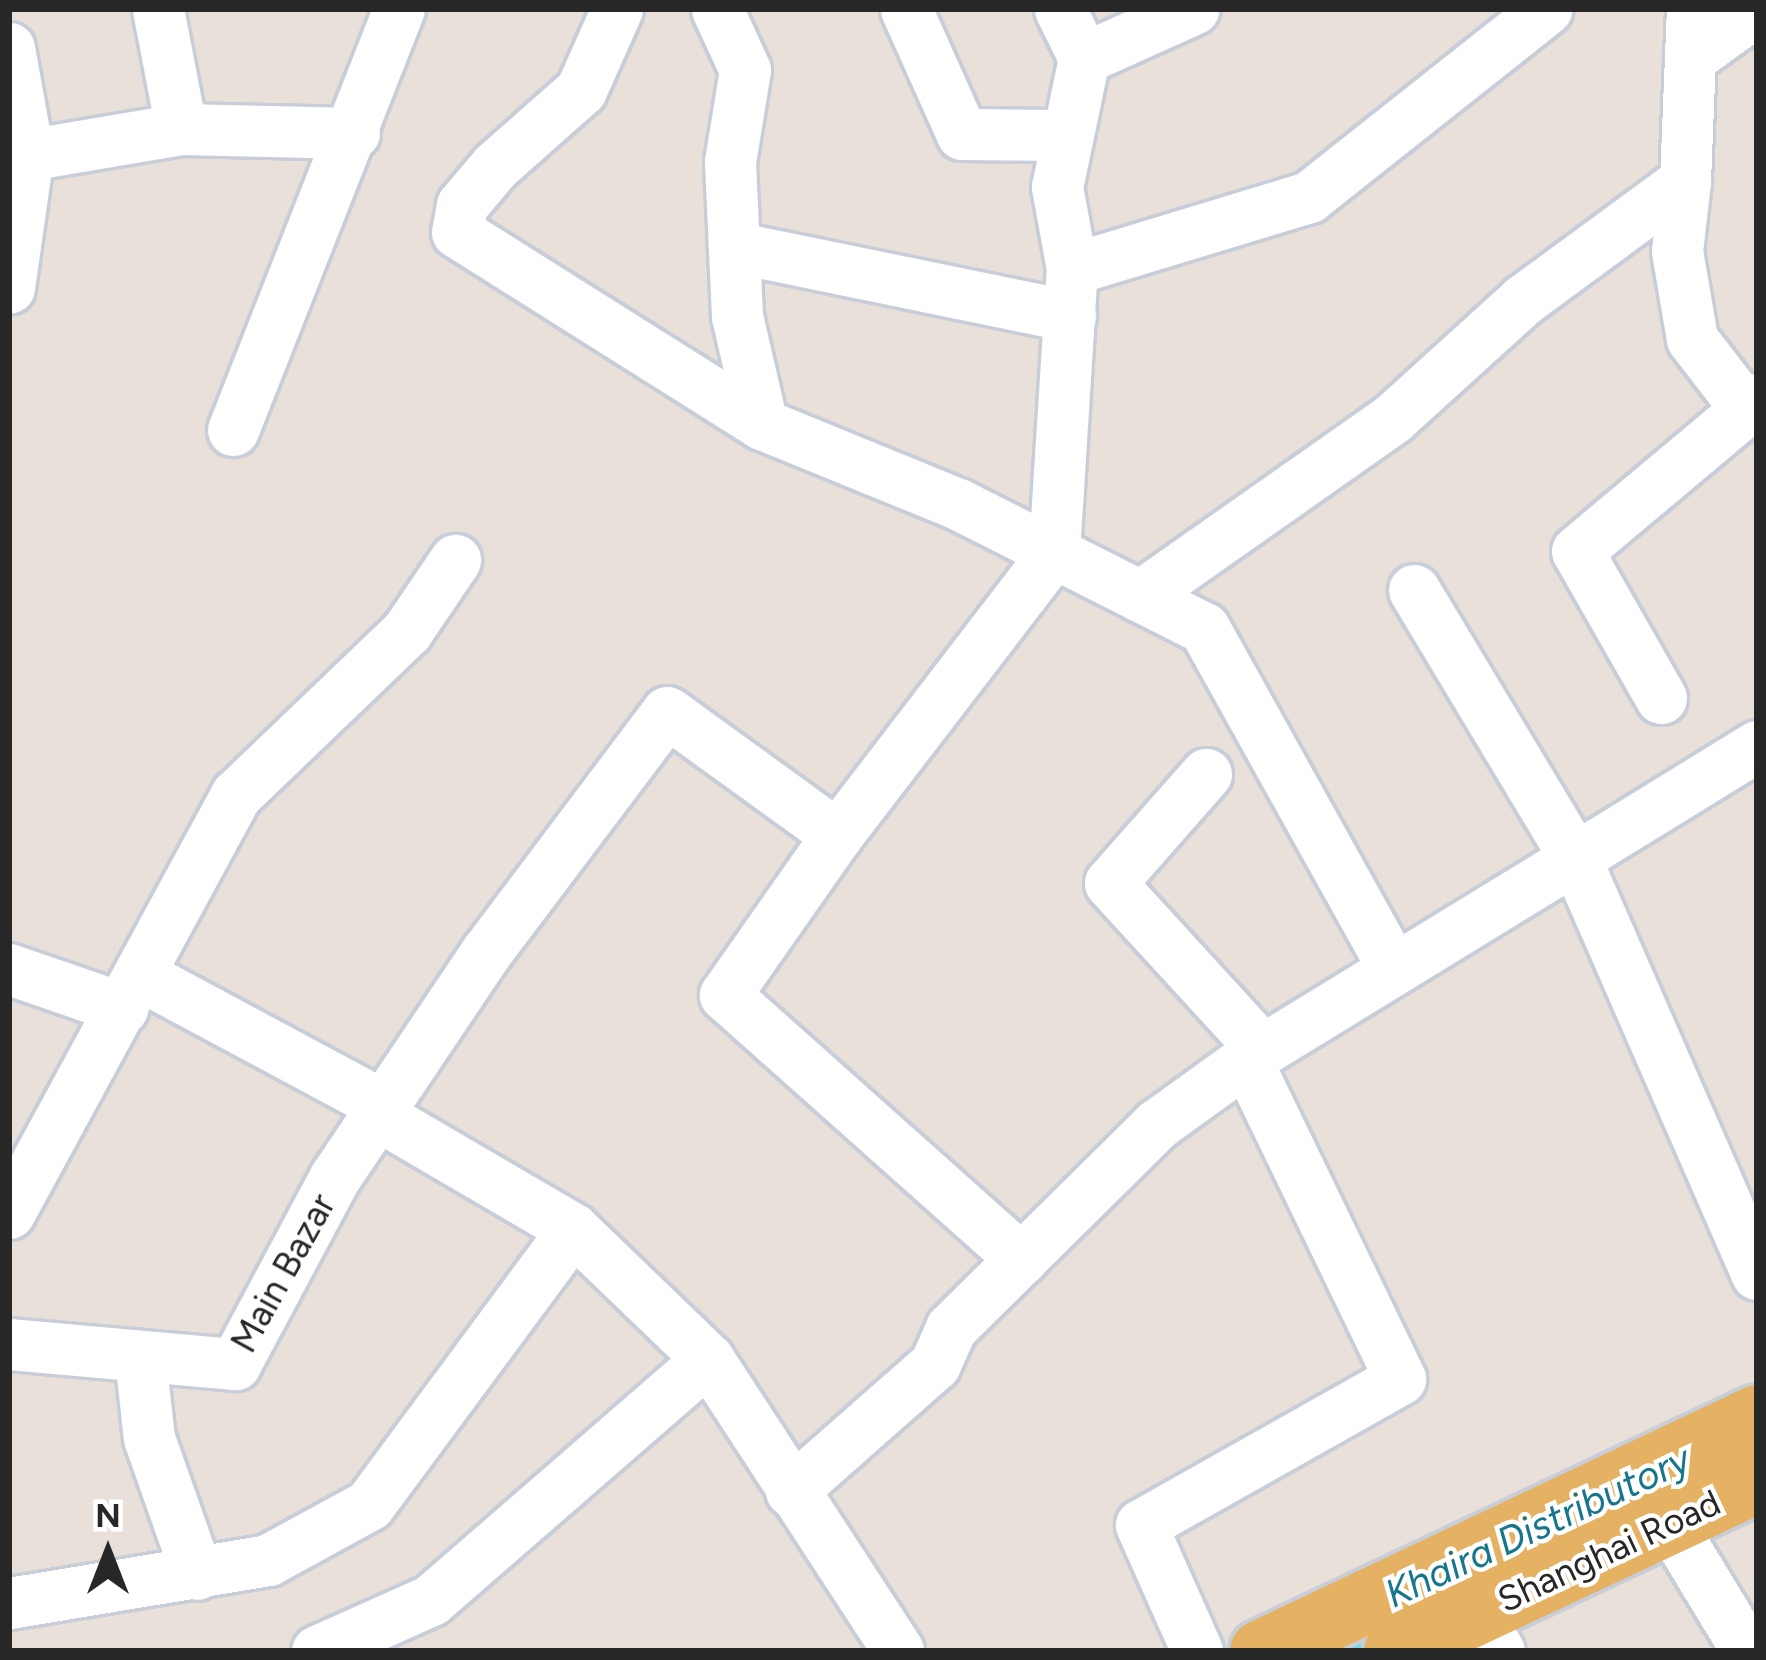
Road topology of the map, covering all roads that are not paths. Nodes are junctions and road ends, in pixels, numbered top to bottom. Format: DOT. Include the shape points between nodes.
graph roads {
  1 [pos="158,9"];
  2 [pos="399,9"];
  3 [pos="617,9"];
  4 [pos="716,9"];
  5 [pos="906,9"];
  6 [pos="1193,9"];
  7 [pos="1546,9"];
  8 [pos="1757,10"];
  9 [pos="1077,27"];
  10 [pos="1691,33"];
  11 [pos="9,49"];
  12 [pos="181,129"];
  13 [pos="354,133"];
  14 [pos="1060,135"];
  15 [pos="18,156"];
  16 [pos="1685,181"];
  17 [pos="734,247"];
  18 [pos="9,288"];
  19 [pos="1071,292"];
  20 [pos="1751,404"];
  21 [pos="761,424"];
  22 [pos="233,430"];
  23 [pos="1054,552"];
  24 [pos="455,560"];
  25 [pos="1414,590"];
  26 [pos="1140,596"];
  27 [pos="1661,698"];
  28 [pos="1757,746"];
  29 [pos="1206,774"];
  30 [pos="837,835"];
  31 [pos="1575,858"];
  32 [pos="9,969"];
  33 [pos="1394,969"];
  34 [pos="131,991"];
  35 [pos="1255,1055"];
  36 [pos="381,1111"];
  37 [pos="9,1214"];
  38 [pos="572,1229"];
  39 [pos="1022,1259"];
  40 [pos="1757,1274"];
  41 [pos="9,1344"];
  42 [pos="140,1357"];
  43 [pos="707,1360"];
  44 [pos="1757,1416"];
  45 [pos="1757,1481"];
  46 [pos="791,1491"];
  47 [pos="1669,1522"];
  48 [pos="197,1574"];
  49 [pos="9,1603"];
  50 [pos="1487,1632"];
  51 [pos="876,1645"];
  52 [pos="317,1651"];
  53 [pos="1196,1651"];
  54 [pos="1261,1651"];
  55 [pos="1395,1651"];
  56 [pos="1747,1651"];
  1 -- 12 [label="street"];
  2 -- 13 [label="street"];
  3 -- 21 [label="street" via="581,90 484,179 457,232"];
  4 -- 17 [label="street" via="745,70 730,161"];
  5 -- 14 [label="street" via="962,134"];
  6 -- 9 [label="street"];
  7 -- 19 [label="street" via="1309,197"];
  8 -- 10 [label="street"];
  9 -- 14 [label="street"];
  10 -- 16 [label="street"];
  11 -- 15 [label="street"];
  12 -- 13 [label="street"];
  12 -- 15 [label="street"];
  13 -- 22 [label="street"];
  14 -- 19 [label="street"];
  15 -- 18 [label="street"];
  16 -- 20 [label="street" via="1680,305"];
  16 -- 26 [label="street" via="1523,301 1393,418"];
  17 -- 19 [label="street"];
  17 -- 21 [label="street"];
  19 -- 23 [label="street"];
  20 -- 27 [label="street" via="1577,551"];
  21 -- 23 [label="street"];
  23 -- 26 [label="street"];
  23 -- 30 [label="street"];
  24 -- 34 [label="street" via="341,703 236,795"];
  25 -- 31 [label="street"];
  26 -- 33 [label="street" via="1204,628"];
  28 -- 31 [label="street"];
  29 -- 35 [label="street" via="1110,883"];
  30 -- 36 [label="street" via="667,712"];
  30 -- 39 [label="street" via="725,994"];
  31 -- 33 [label="street"];
  31 -- 40 [label="street"];
  32 -- 34 [label="street"];
  33 -- 35 [label="street"];
  34 -- 36 [label="street"];
  34 -- 37 [label="street"];
  35 -- 39 [label="street" via="1156,1125"];
  35 -- 53 [label="street" via="1400,1378 1141,1525"];
  36 -- 38 [label="street"];
  36 -- 42 [label="street, Main Bazar" via="270,1282 235,1364"];
  38 -- 43 [label="street"];
  38 -- 48 [label="street" via="369,1505 268,1559"];
  39 -- 46 [label="street" via="951,1328 934,1364"];
  41 -- 42 [label="street, Main Bazar"];
  42 -- 48 [label="street" via="149,1438"];
  43 -- 46 [label="street"];
  43 -- 52 [label="street" via="431,1600"];
  44 -- 54 [label="main road, Shanghai Road"];
  45 -- 47 [label="main road, Shanghai Road"];
  46 -- 51 [label="street"];
  47 -- 50 [label="main road, Shanghai Road"];
  47 -- 56 [label="street"];
  48 -- 49 [label="street"];
  50 -- 55 [label="main road, Shanghai Road"];
}
